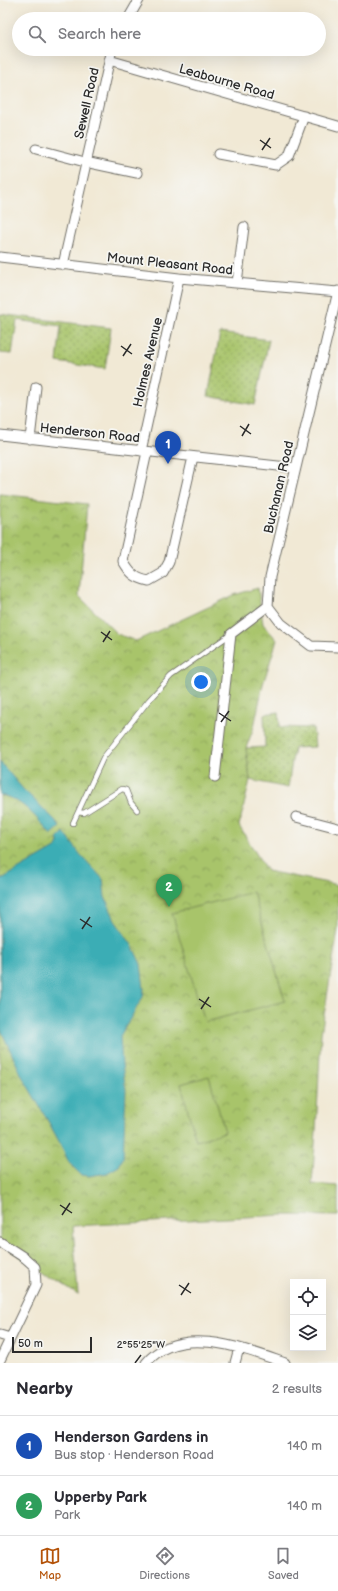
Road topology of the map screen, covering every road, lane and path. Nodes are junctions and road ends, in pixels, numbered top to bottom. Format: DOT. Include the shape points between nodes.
graph roads {
  1 [pos="139,0"];
  2 [pos="132,12"];
  3 [pos="110,56"];
  4 [pos="109,60"];
  5 [pos="304,116"];
  6 [pos="338,126"];
  7 [pos="36,149"];
  8 [pos="218,154"];
  9 [pos="85,162"];
  10 [pos="137,172"];
  11 [pos="244,227"];
  12 [pos="0,257"];
  13 [pos="63,265"];
  14 [pos="179,278"];
  15 [pos="237,283"];
  16 [pos="338,292"];
  17 [pos="36,387"];
  18 [pos="0,435"];
  19 [pos="30,439"];
  20 [pos="144,451"];
  21 [pos="193,457"];
  22 [pos="296,468"];
  23 [pos="268,606"];
  24 [pos="231,634"];
  25 [pos="338,647"];
  26 [pos="338,650"];
  27 [pos="214,776"];
  28 [pos="137,810"];
  29 [pos="78,812"];
  30 [pos="296,816"];
  31 [pos="73,823"];
  32 [pos="338,828"];
  33 [pos="0,1242"];
  34 [pos="0,1335"];
  35 [pos="10,1338"];
  36 [pos="239,1348"];
  37 [pos="0,1360"];
  38 [pos="146,1363"];
  39 [pos="235,1363"];
  40 [pos="285,1363"];
  1 -- 2 [label="street"];
  3 -- 4 [label="street, Sewell Road"];
  4 -- 5 [label="street, Leabourne Road"];
  4 -- 9 [label="street, Sewell Road"];
  5 -- 6 [label="street, Leabourne Road"];
  5 -- 8 [label="street" via="289,156 276,165"];
  7 -- 9 [label="street"];
  9 -- 10 [label="street"];
  9 -- 13 [label="street, Sewell Road"];
  11 -- 15 [label="street"];
  12 -- 13 [label="street, Mount Pleasant Road"];
  13 -- 14 [label="street, Mount Pleasant Road"];
  14 -- 15 [label="street, Mount Pleasant Road"];
  14 -- 20 [label="street, Holmes Avenue"];
  15 -- 16 [label="street, Mount Pleasant Road"];
  16 -- 22 [label="street, Buchanan Road"];
  17 -- 19 [label="street"];
  18 -- 19 [label="street, Henderson Road"];
  19 -- 20 [label="street, Henderson Road"];
  20 -- 21 [label="street, Henderson Road"];
  20 -- 21 [label="street, Holmes Avenue" via="123,561 138,579 148,582 163,573 169,562"];
  21 -- 22 [label="street, Henderson Road"];
  22 -- 23 [label="street, Buchanan Road" via="270,577"];
  23 -- 24 [label="street"];
  23 -- 25 [label="street" via="281,623 311,646"];
  24 -- 27 [label="street"];
  24 -- 29 [label="lane" via="171,676 149,700 103,758"];
  25 -- 26 [label="street"];
  28 -- 29 [label="lane" via="130,803 126,790 122,789 84,813"];
  29 -- 31 [label="lane"];
  30 -- 32 [label="street"];
  33 -- 35 [label="street" via="35,1267 36,1285"];
  34 -- 35 [label="street"];
  35 -- 37 [label="street"];
  36 -- 38 [label="street" via="191,1341 167,1346"];
  36 -- 39 [label="street"];
  36 -- 40 [label="street"];
}
